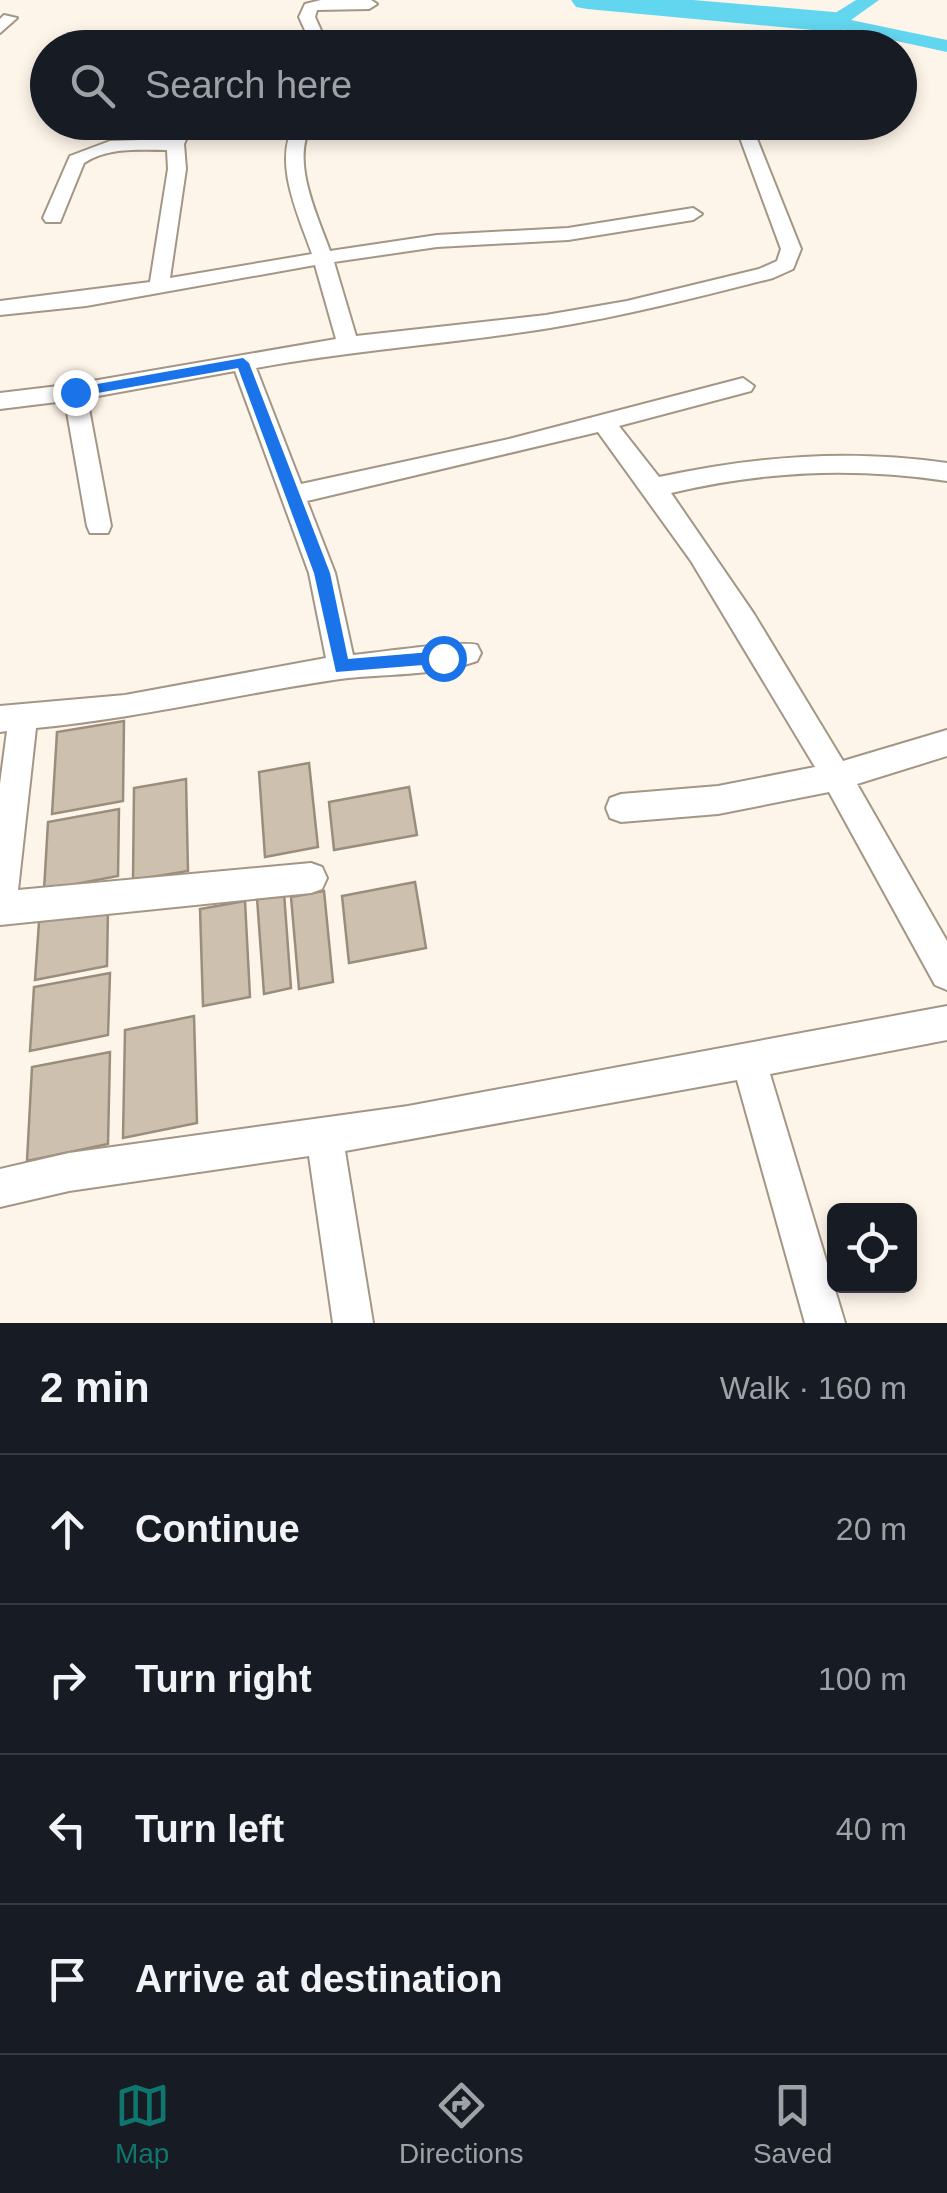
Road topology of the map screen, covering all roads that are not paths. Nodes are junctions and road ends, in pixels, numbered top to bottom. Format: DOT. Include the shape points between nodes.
graph roads {
  1 [pos="369,4"];
  2 [pos="314,30"];
  3 [pos="177,140"];
  4 [pos="292,140"];
  5 [pos="750,140"];
  6 [pos="175,144"];
  7 [pos="693,214"];
  8 [pos="53,218"];
  9 [pos="323,258"];
  10 [pos="159,286"];
  11 [pos="0,308"];
  12 [pos="348,344"];
  13 [pos="243,363"];
  14 [pos="743,386"];
  15 [pos="75,392"];
  16 [pos="0,402"];
  17 [pos="604,423"];
  18 [pos="947,472"];
  19 [pos="656,487"];
  20 [pos="294,495"];
  21 [pos="99,526"];
  22 [pos="466,653"];
  23 [pos="342,667"];
  24 [pos="12,718"];
  25 [pos="947,743"];
  26 [pos="835,777"];
  27 [pos="622,808"];
  28 [pos="311,878"];
  29 [pos="0,908"];
  30 [pos="947,972"];
  31 [pos="947,1023"];
  32 [pos="749,1061"];
  33 [pos="324,1136"];
  34 [pos="0,1188"];
  35 [pos="352,1323"];
  36 [pos="826,1323"];
  1 -- 2 [label="street" via="310,7"];
  3 -- 6 [label="street"];
  4 -- 9 [label="street"];
  5 -- 12 [label="street" via="791,249 786,265 626,308"];
  6 -- 8 [label="street" via="82,154"];
  6 -- 10 [label="street"];
  7 -- 9 [label="street"];
  9 -- 10 [label="street"];
  9 -- 12 [label="street"];
  10 -- 11 [label="street"];
  12 -- 13 [label="street"];
  13 -- 15 [label="street"];
  13 -- 20 [label="street"];
  14 -- 17 [label="street"];
  15 -- 16 [label="street"];
  15 -- 21 [label="street"];
  17 -- 19 [label="street"];
  17 -- 20 [label="street"];
  18 -- 19 [label="street" via="857,459 805,461 744,466"];
  19 -- 26 [label="street" via="739,610"];
  20 -- 23 [label="street" via="322,573"];
  22 -- 23 [label="street"];
  23 -- 24 [label="street" via="125,707"];
  24 -- 29 [label="street"];
  25 -- 26 [label="street"];
  26 -- 27 [label="street" via="718,800"];
  26 -- 30 [label="street"];
  28 -- 29 [label="street"];
  31 -- 32 [label="street"];
  32 -- 33 [label="street"];
  32 -- 36 [label="street"];
  33 -- 34 [label="street"];
  33 -- 35 [label="street"];
}
